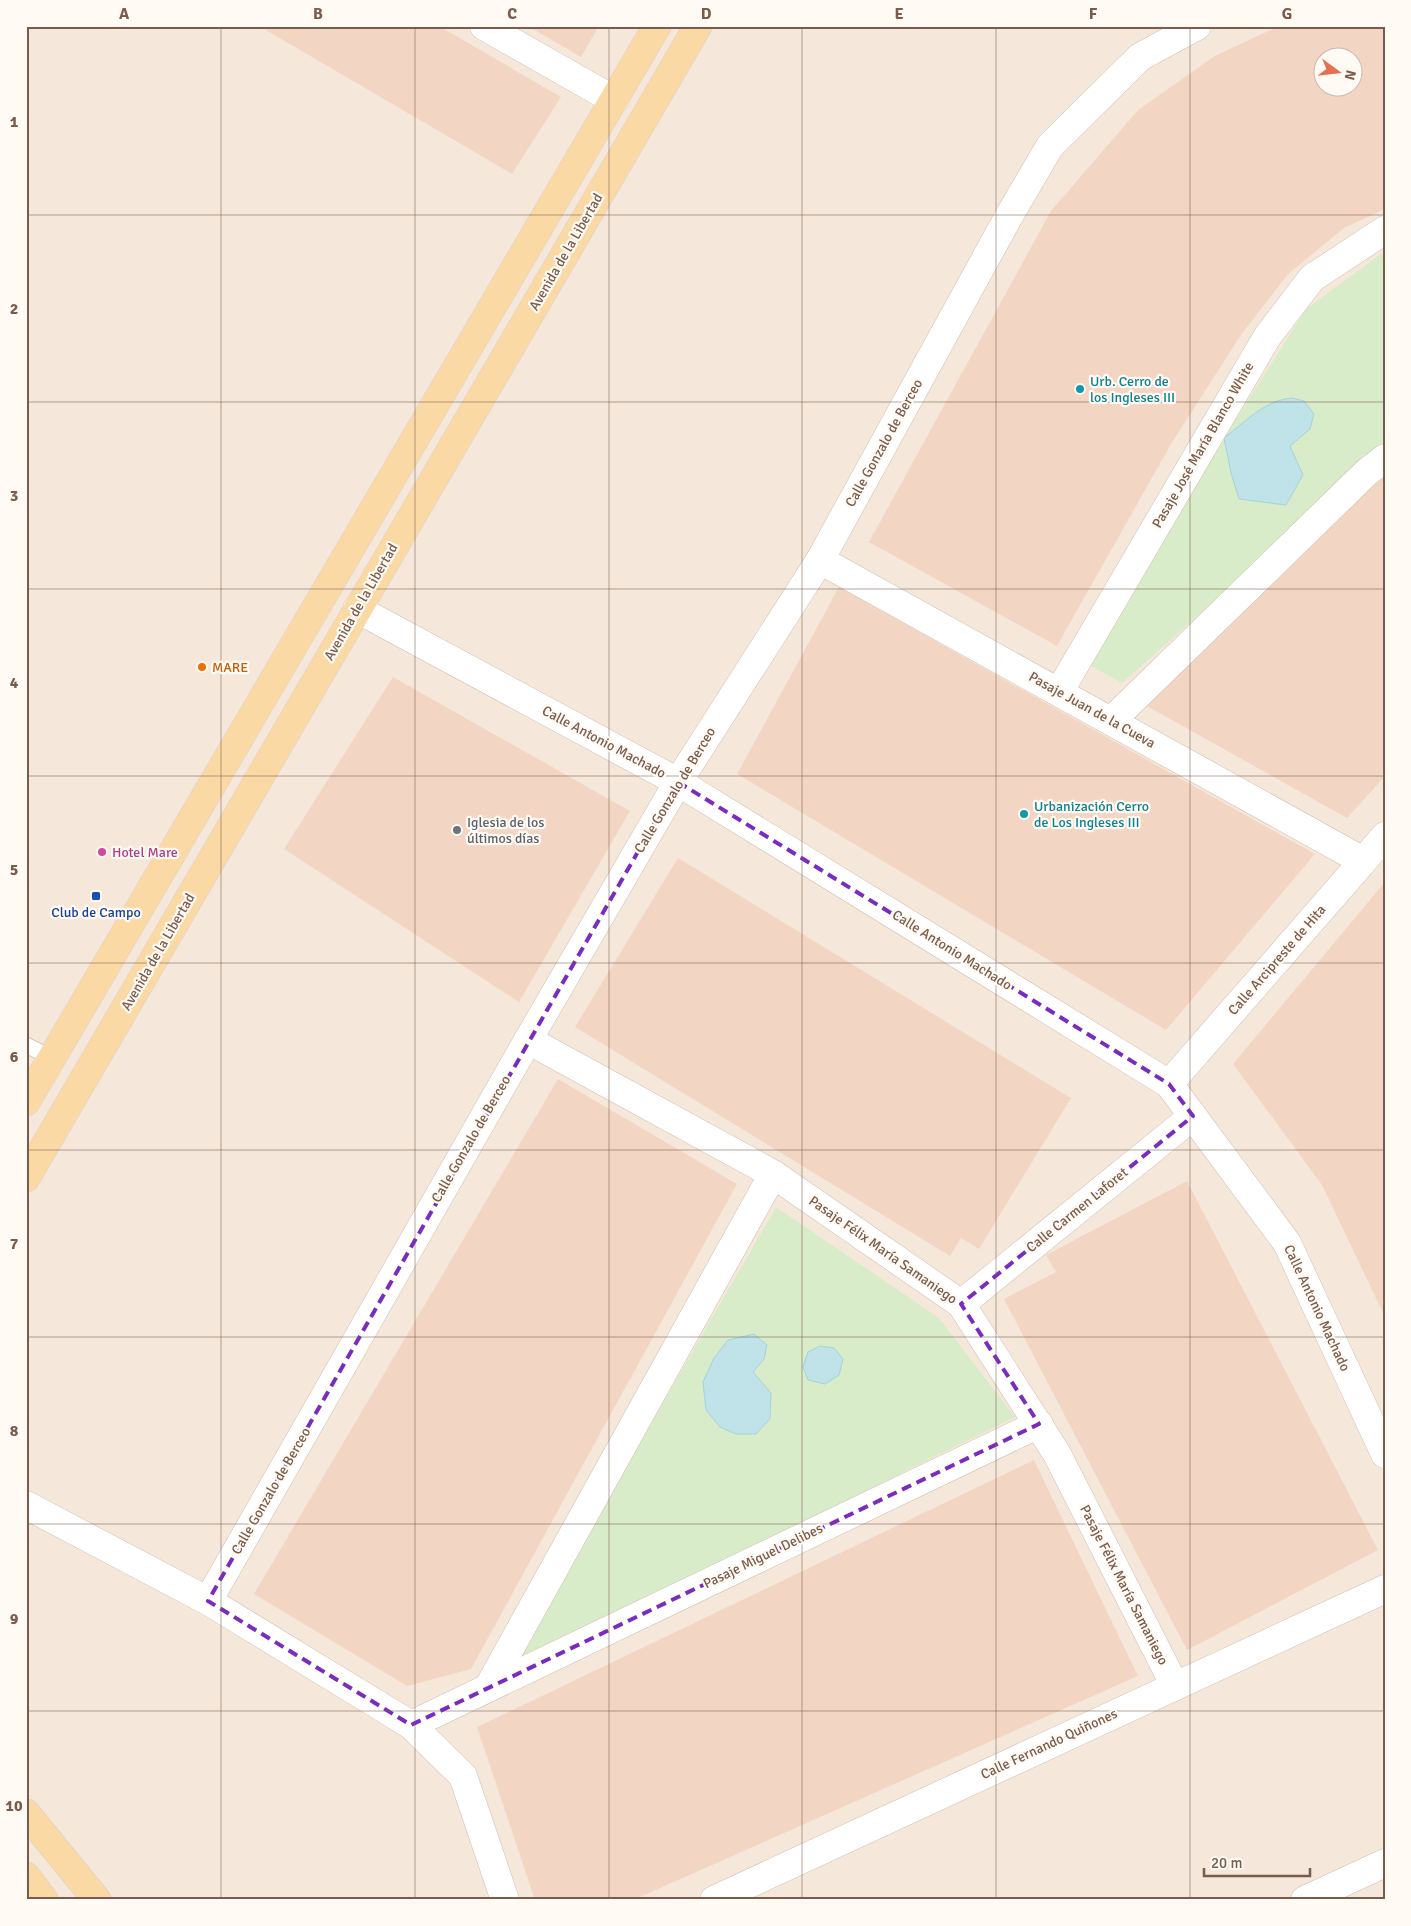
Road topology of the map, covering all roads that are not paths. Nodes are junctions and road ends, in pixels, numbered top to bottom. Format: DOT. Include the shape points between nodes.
graph roads {
  1 [pos="484,26"];
  2 [pos="656,26"];
  3 [pos="698,26"];
  4 [pos="1197,26"];
  5 [pos="614,100"];
  6 [pos="1385,230"];
  7 [pos="1385,458"];
  8 [pos="820,560"];
  9 [pos="357,609"];
  10 [pos="1058,692"];
  11 [pos="1110,721"];
  12 [pos="678,782"];
  13 [pos="1385,836"];
  14 [pos="1363,861"];
  15 [pos="528,1040"];
  16 [pos="26,1045"];
  17 [pos="52,1058"];
  18 [pos="1170,1084"];
  19 [pos="26,1102"];
  20 [pos="1193,1116"];
  21 [pos="773,1174"];
  22 [pos="26,1178"];
  23 [pos="961,1304"];
  24 [pos="1038,1424"];
  25 [pos="1385,1454"];
  26 [pos="26,1505"];
  27 [pos="1385,1589"];
  28 [pos="208,1601"];
  29 [pos="1175,1686"];
  30 [pos="488,1688"];
  31 [pos="411,1725"];
  32 [pos="26,1814"];
  33 [pos="1385,1863"];
  34 [pos="26,1876"];
  35 [pos="44,1900"];
  36 [pos="97,1900"];
  37 [pos="505,1900"];
  38 [pos="714,1900"];
  39 [pos="1305,1900"];
  1 -- 5 [label="street"];
  2 -- 5 [label="main road"];
  3 -- 9 [label="main road, Avenida de la Libertad"];
  4 -- 8 [label="street, Calle Gonzalo de Berceo" via="1140,57 1050,146"];
  5 -- 17 [label="main road"];
  6 -- 10 [label="street, Pasaje José María Blanco White" via="1312,278 1266,337"];
  7 -- 11 [label="street"];
  8 -- 10 [label="street, Pasaje Juan de la Cueva"];
  8 -- 12 [label="street, Calle Gonzalo de Berceo"];
  9 -- 12 [label="street, Calle Antonio Machado"];
  9 -- 22 [label="main road, Avenida de la Libertad"];
  10 -- 11 [label="street, Pasaje Juan de la Cueva"];
  11 -- 14 [label="street, Pasaje Juan de la Cueva"];
  12 -- 15 [label="street, Calle Gonzalo de Berceo"];
  12 -- 18 [label="street, Calle Antonio Machado"];
  13 -- 14 [label="street, Calle Arcipreste de Hita"];
  14 -- 18 [label="street, Calle Arcipreste de Hita"];
  15 -- 21 [label="street, Pasaje Félix María Samaniego"];
  15 -- 28 [label="street, Calle Gonzalo de Berceo"];
  16 -- 17 [label="lane"];
  17 -- 19 [label="main road"];
  18 -- 20 [label="street, Calle Antonio Machado"];
  20 -- 23 [label="street, Calle Carmen Laforet"];
  20 -- 25 [label="street, Calle Antonio Machado" via="1287,1243"];
  21 -- 23 [label="street, Pasaje Félix María Samaniego"];
  21 -- 30 [label="street"];
  23 -- 24 [label="street, Pasaje Félix María Samaniego"];
  24 -- 29 [label="street, Pasaje Félix María Samaniego" via="1057,1454"];
  24 -- 30 [label="street, Pasaje Miguel Delibes"];
  26 -- 28 [label="street"];
  27 -- 29 [label="street, Calle Fernando Quiñones"];
  28 -- 31 [label="street"];
  29 -- 38 [label="street, Calle Fernando Quiñones"];
  30 -- 31 [label="street, Pasaje Miguel Delibes"];
  31 -- 37 [label="street" via="463,1776"];
  32 -- 36 [label="main road"];
  33 -- 39 [label="street"];
  34 -- 35 [label="main road"];
}
